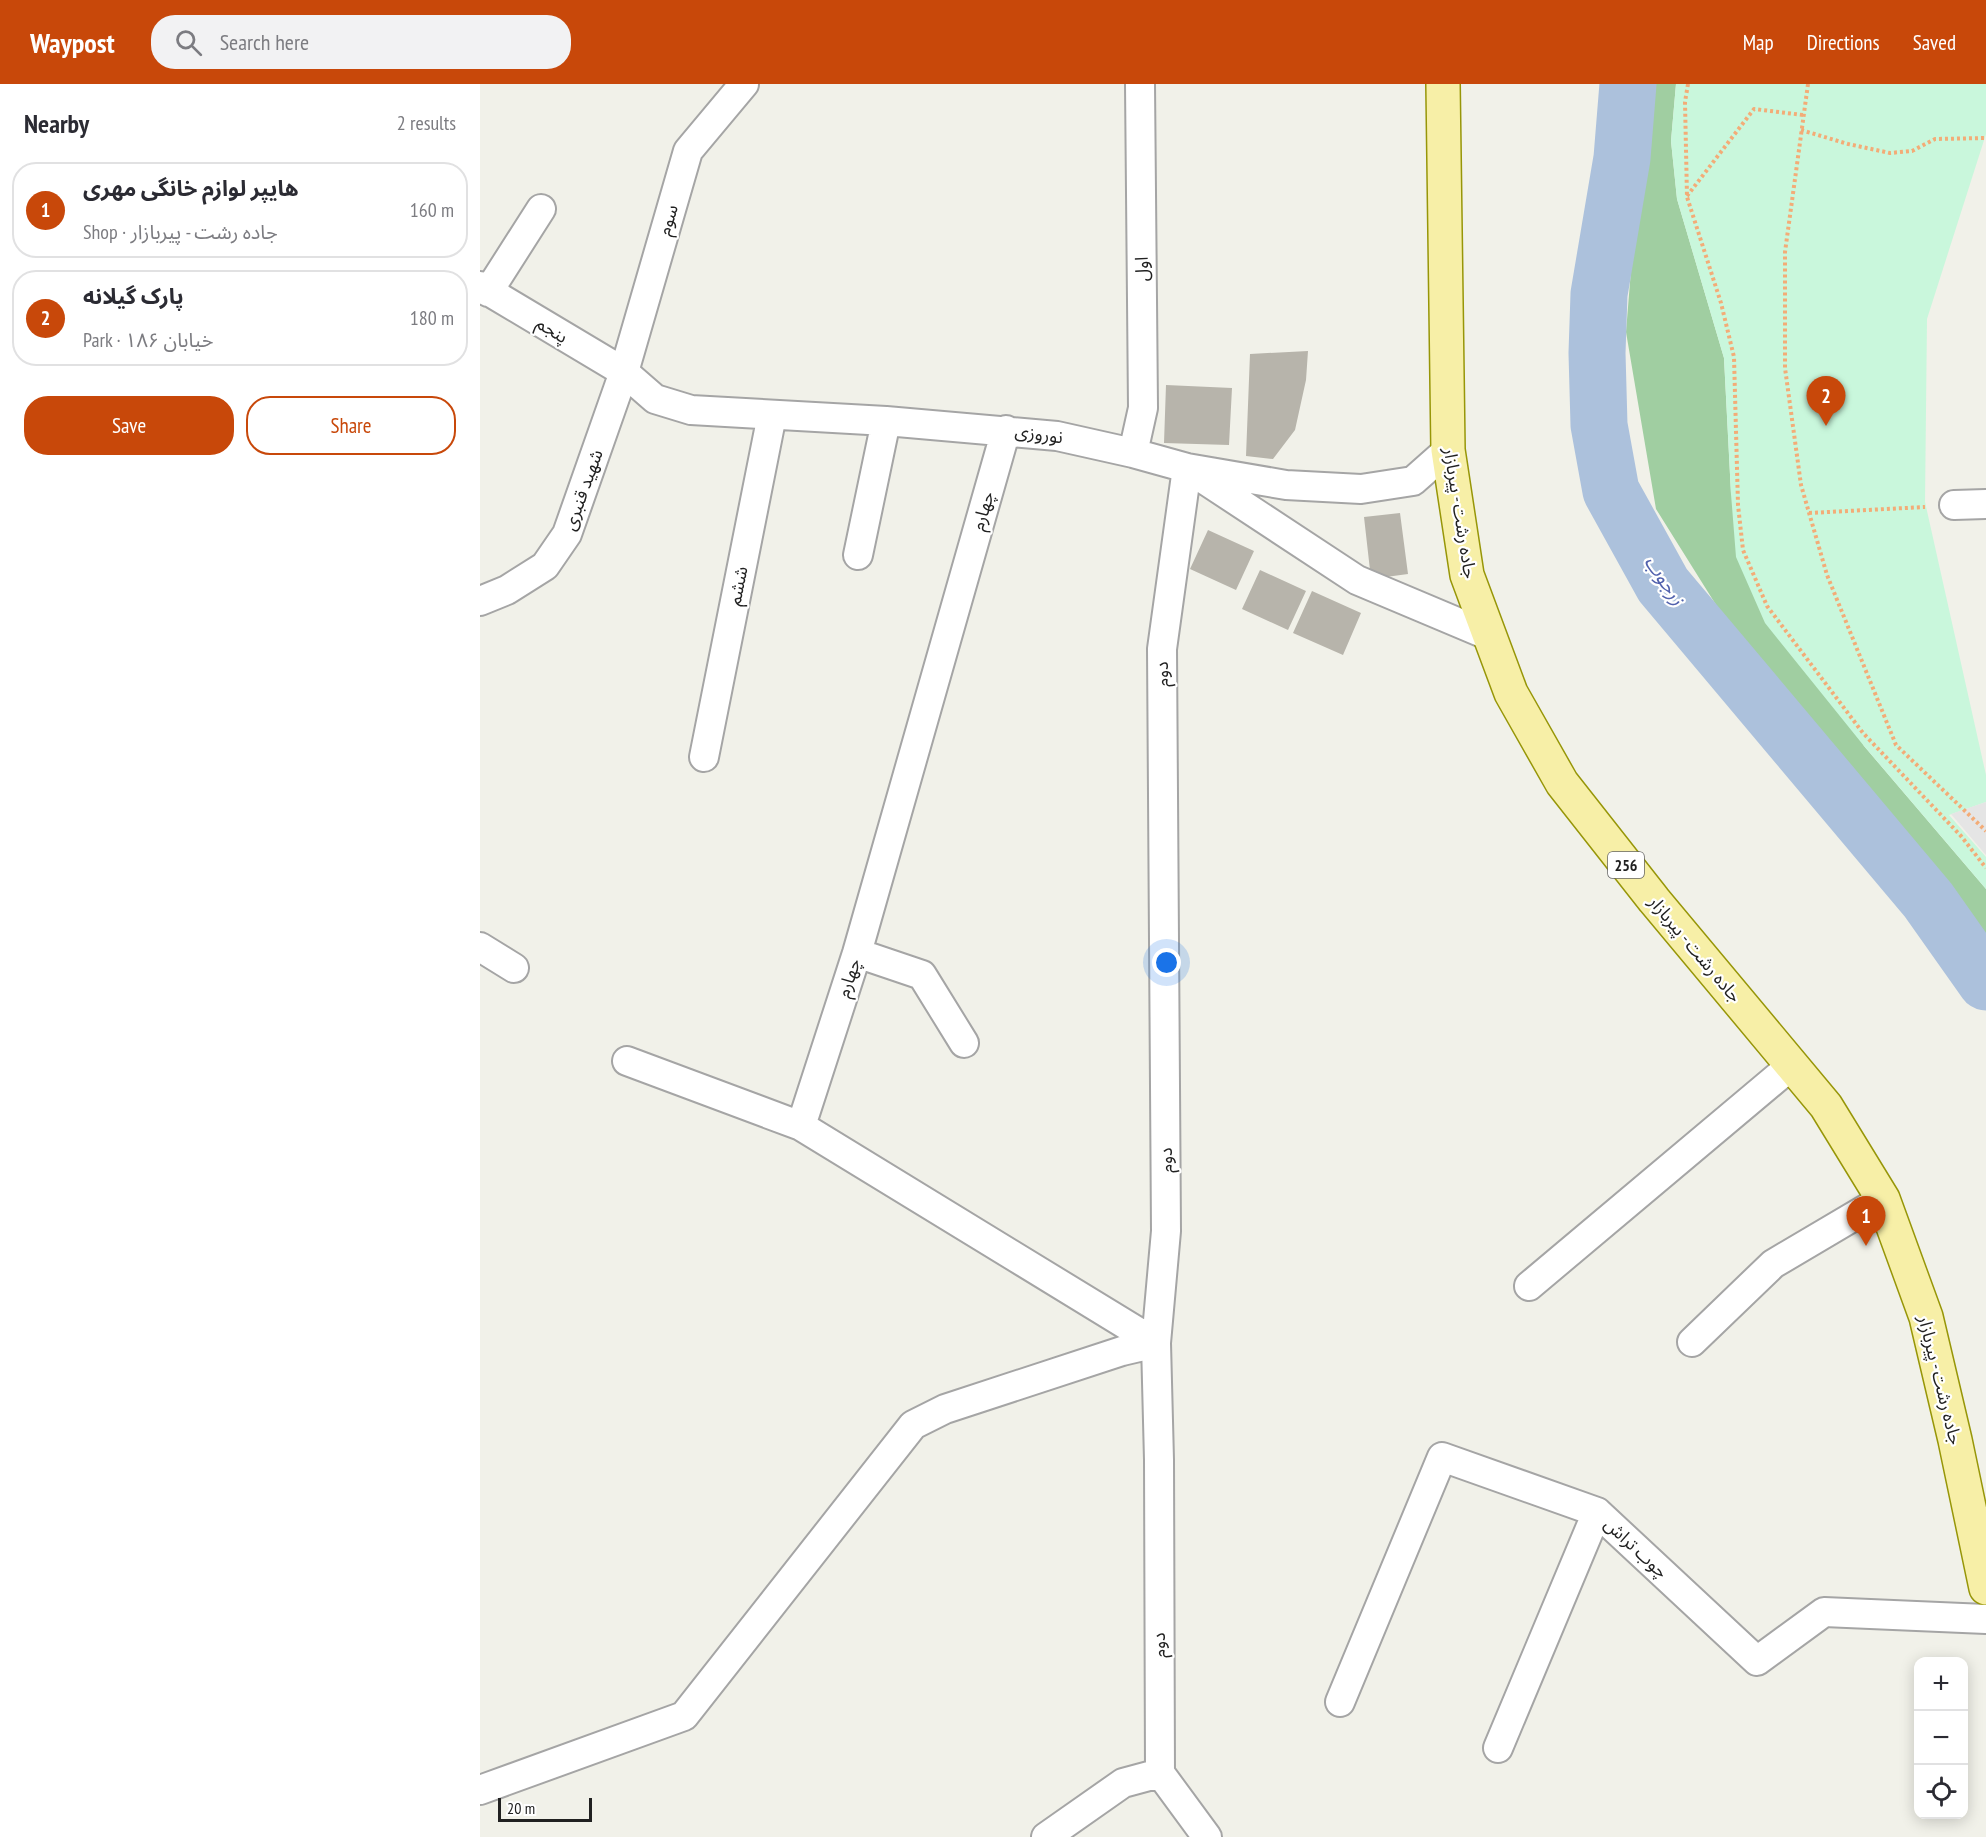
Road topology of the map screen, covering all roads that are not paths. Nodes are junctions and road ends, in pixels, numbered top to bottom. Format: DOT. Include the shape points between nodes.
graph roads {
  1 [pos="744,84"];
  2 [pos="1140,84"];
  3 [pos="1443,84"];
  4 [pos="541,209"];
  5 [pos="484,289"];
  6 [pos="624,372"];
  7 [pos="772,415"];
  8 [pos="886,421"];
  9 [pos="1006,430"];
  10 [pos="1448,450"];
  11 [pos="1133,453"];
  12 [pos="1187,468"];
  13 [pos="1986,504"];
  14 [pos="1954,505"];
  15 [pos="858,555"];
  16 [pos="480,601"];
  17 [pos="1490,636"];
  18 [pos="704,757"];
  19 [pos="480,947"];
  20 [pos="857,953"];
  21 [pos="514,968"];
  22 [pos="964,1043"];
  23 [pos="627,1061"];
  24 [pos="1792,1065"];
  25 [pos="801,1126"];
  26 [pos="1883,1199"];
  27 [pos="1529,1286"];
  28 [pos="1692,1342"];
  29 [pos="1156,1343"];
  30 [pos="1597,1512"];
  31 [pos="1986,1588"];
  32 [pos="1986,1619"];
  33 [pos="1340,1702"];
  34 [pos="1498,1748"];
  35 [pos="1160,1773"];
  36 [pos="480,1790"];
  37 [pos="1046,1837"];
  38 [pos="1207,1837"];
  1 -- 6 [label="street, سوم" via="688,151"];
  2 -- 11 [label="street, اول" via="1143,408"];
  3 -- 10 [label="main road, جاده رشت - پیربازار / 256"];
  4 -- 5 [label="street"];
  5 -- 6 [label="street, پنجم"];
  6 -- 7 [label="street, نوروزی" via="656,399 691,410"];
  6 -- 16 [label="street, شهید قنبری" via="567,534 545,566 507,591"];
  7 -- 8 [label="street, نوروزی"];
  7 -- 18 [label="street, ششم"];
  8 -- 9 [label="street, نوروزی"];
  8 -- 15 [label="street"];
  9 -- 11 [label="street, نوروزی" via="1057,436"];
  9 -- 20 [label="street, چهارم"];
  10 -- 12 [label="street, نوروزی" via="1413,481 1361,489 1286,485"];
  10 -- 17 [label="main road, جاده رشت - پیربازار / 256" via="1467,575"];
  11 -- 12 [label="street, نوروزی"];
  12 -- 17 [label="street" via="1357,580"];
  12 -- 29 [label="street, دوم" via="1162,650 1166,1231"];
  13 -- 14 [label="street"];
  17 -- 24 [label="main road, جاده رشت - پیربازار / 256" via="1511,693 1562,783"];
  19 -- 21 [label="street"];
  20 -- 22 [label="street" via="922,975"];
  20 -- 25 [label="street, چهارم"];
  23 -- 25 [label="street"];
  24 -- 26 [label="main road, جاده رشت - پیربازار / 256" via="1826,1106"];
  24 -- 27 [label="street"];
  25 -- 29 [label="street"];
  26 -- 28 [label="street" via="1773,1264"];
  26 -- 31 [label="main road, جاده رشت - پیربازار / 256" via="1926,1317"];
  29 -- 35 [label="street, دوم"];
  29 -- 36 [label="street" via="945,1409 913,1425 684,1716"];
  30 -- 32 [label="street, چوب تراش" via="1757,1660 1824,1612"];
  30 -- 33 [label="street, چوب تراش" via="1442,1456"];
  30 -- 34 [label="street"];
  35 -- 37 [label="street" via="1123,1783"];
  35 -- 38 [label="street"];
}
